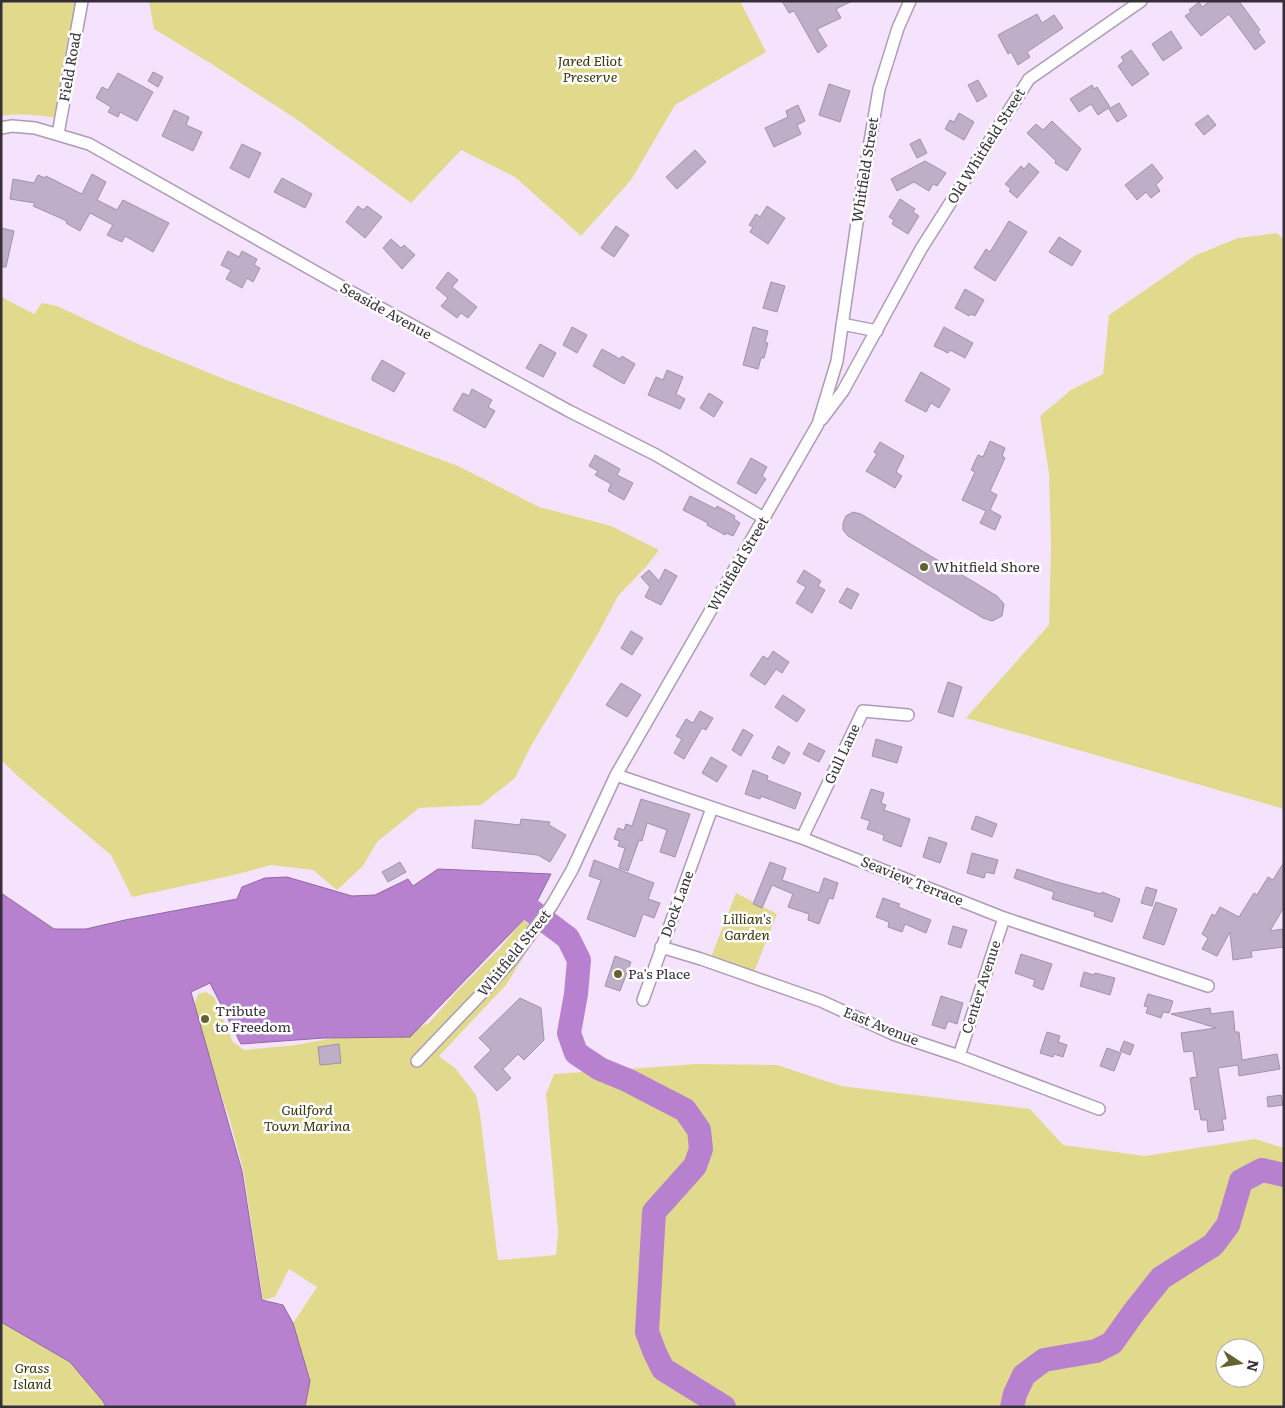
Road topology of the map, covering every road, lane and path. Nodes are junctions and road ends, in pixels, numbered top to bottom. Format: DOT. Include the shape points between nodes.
graph roads {
  1 [pos="82,1"];
  2 [pos="910,1"];
  3 [pos="1140,1"];
  4 [pos="1,128"];
  5 [pos="58,134"];
  6 [pos="842,324"];
  7 [pos="877,331"];
  8 [pos="818,424"];
  9 [pos="764,518"];
  10 [pos="908,714"];
  11 [pos="616,775"];
  12 [pos="712,808"];
  13 [pos="802,838"];
  14 [pos="1004,918"];
  15 [pos="661,947"];
  16 [pos="1208,986"];
  17 [pos="643,1000"];
  18 [pos="959,1056"];
  19 [pos="417,1061"];
  20 [pos="1099,1109"];
  1 -- 5 [label="street, Field Road"];
  2 -- 6 [label="street, Whitfield Street" via="879,89"];
  3 -- 7 [label="street, Old Whitfield Street" via="1029,79 921,249"];
  4 -- 5 [label="street, Seaside Avenue" via="35,128"];
  5 -- 9 [label="street, Seaside Avenue" via="89,144 346,290 656,456"];
  6 -- 7 [label="street"];
  6 -- 8 [label="street, Whitfield Street" via="837,361"];
  7 -- 8 [label="street, Old Whitfield Street" via="843,391"];
  8 -- 9 [label="street, Whitfield Street"];
  9 -- 11 [label="street, Whitfield Street"];
  10 -- 13 [label="street, Gull Lane" via="863,711"];
  11 -- 12 [label="street, Seaview Terrace"];
  11 -- 19 [label="street, Whitfield Street" via="552,905 483,992"];
  12 -- 13 [label="street, Seaview Terrace"];
  12 -- 15 [label="street, Dock Lane"];
  13 -- 14 [label="street, Seaview Terrace"];
  14 -- 16 [label="street, Seaview Terrace"];
  14 -- 18 [label="street, Center Avenue"];
  15 -- 17 [label="street, Dock Lane"];
  15 -- 18 [label="street, East Avenue" via="821,1002 893,1034"];
  18 -- 20 [label="street, East Avenue"];
}
